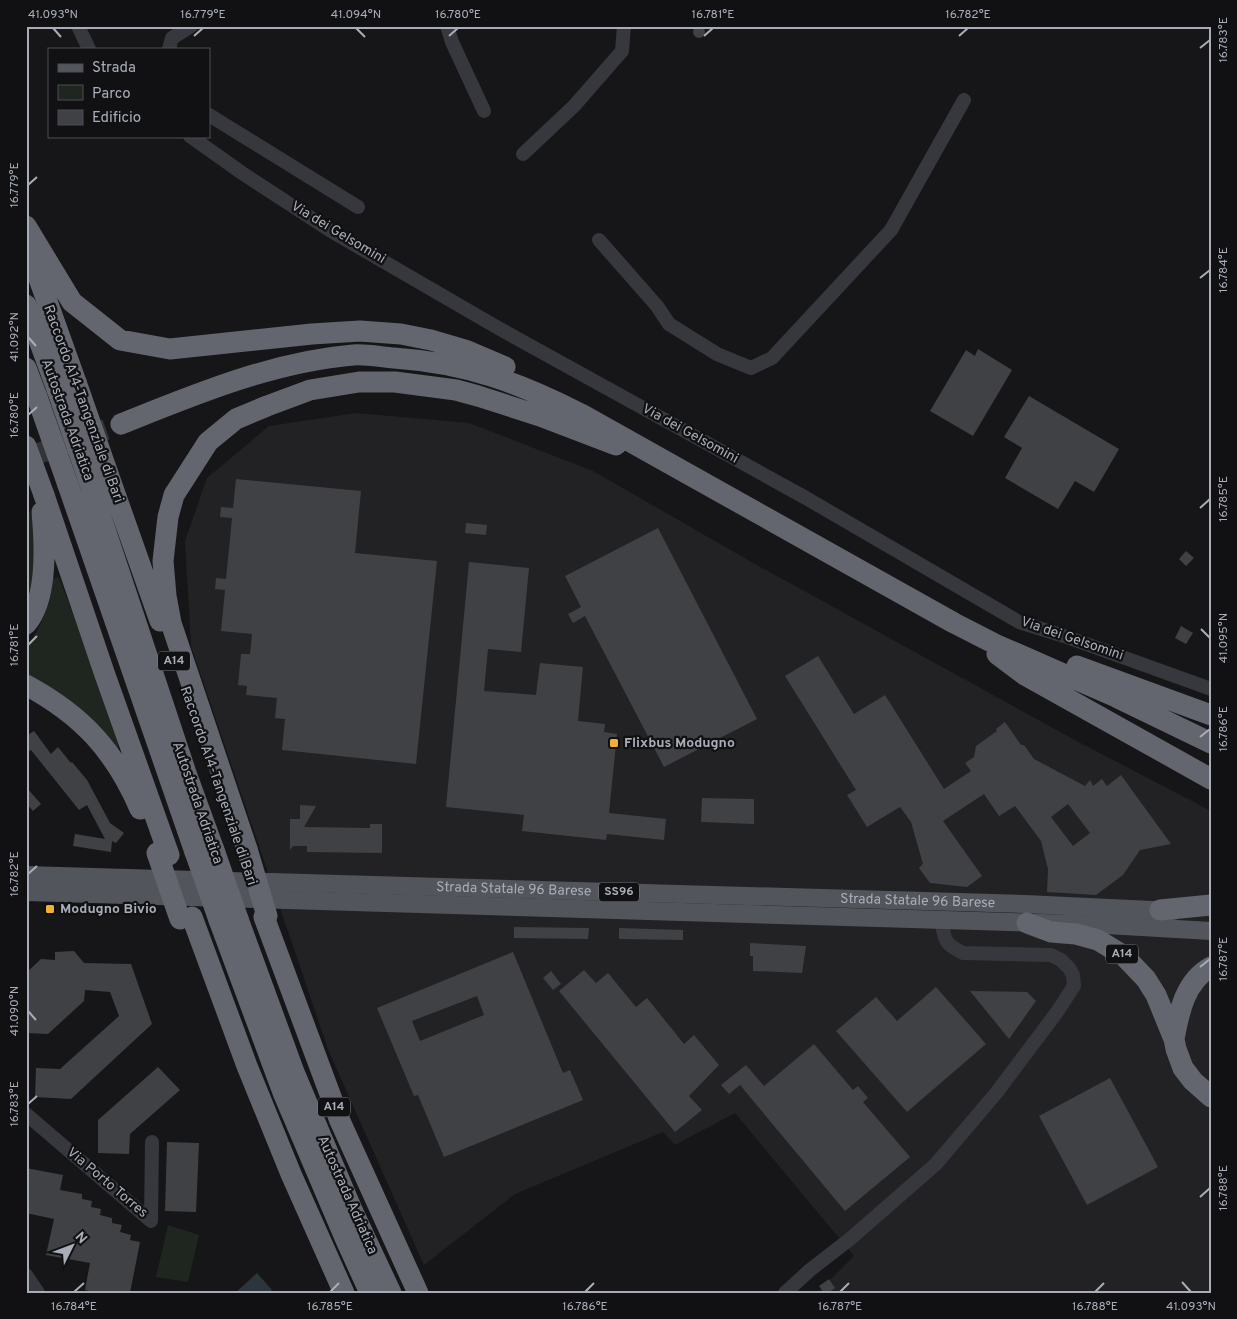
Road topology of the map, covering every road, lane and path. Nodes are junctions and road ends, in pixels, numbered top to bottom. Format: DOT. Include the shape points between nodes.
graph roads {
  1 [pos="78,26"];
  2 [pos="191,26"];
  3 [pos="447,26"];
  4 [pos="624,26"];
  5 [pos="88,48"];
  6 [pos="169,48"];
  7 [pos="964,100"];
  8 [pos="484,111"];
  9 [pos="210,116"];
  10 [pos="193,138"];
  11 [pos="523,154"];
  12 [pos="358,207"];
  13 [pos="26,226"];
  14 [pos="599,240"];
  15 [pos="26,244"];
  16 [pos="26,305"];
  17 [pos="26,368"];
  18 [pos="66,386"];
  19 [pos="562,404"];
  20 [pos="121,424"];
  21 [pos="26,446"];
  22 [pos="655,455"];
  23 [pos="98,474"];
  24 [pos="45,497"];
  25 [pos="954,623"];
  26 [pos="26,624"];
  27 [pos="997,645"];
  28 [pos="26,685"];
  29 [pos="1211,689"];
  30 [pos="1211,715"];
  31 [pos="1211,743"];
  32 [pos="1211,779"];
  33 [pos="244,849"];
  34 [pos="204,851"];
  35 [pos="163,854"];
  36 [pos="26,862"];
  37 [pos="26,875"];
  38 [pos="64,876"];
  39 [pos="26,892"];
  40 [pos="1211,905"];
  41 [pos="1160,910"];
  42 [pos="1211,914"];
  43 [pos="228,919"];
  44 [pos="941,919"];
  45 [pos="1027,922"];
  46 [pos="1211,931"];
  47 [pos="1211,967"];
  48 [pos="1174,1039"];
  49 [pos="1211,1097"];
  50 [pos="26,1114"];
  51 [pos="152,1142"];
  52 [pos="26,1275"];
  53 [pos="26,1291"];
  54 [pos="38,1293"];
  55 [pos="344,1293"];
  56 [pos="370,1293"];
  57 [pos="391,1293"];
  58 [pos="418,1293"];
  59 [pos="785,1293"];
  1 -- 5 [label="street"];
  2 -- 6 [label="street" via="172,38"];
  3 -- 8 [label="street"];
  4 -- 11 [label="street" via="622,51 574,106"];
  7 -- 14 [label="street" via="891,230 772,358 751,368 717,354 670,324"];
  9 -- 12 [label="street"];
  10 -- 29 [label="street, Via dei Gelsomini" via="242,174 340,236 500,329 806,498 1019,622"];
  13 -- 19 [label="highway" via="72,302 120,340 170,349 360,331 401,334 465,350 502,365"];
  15 -- 18 [label="highway, Raccordo A14-Tangenziale di Bari / A14"];
  16 -- 18 [label="highway, Autostrada Adriatica / A14"];
  17 -- 34 [label="highway, Autostrada Adriatica / A14, bridge"];
  18 -- 23 [label="highway, Autostrada Adriatica / A14, bridge"];
  19 -- 20 [label="highway" via="504,379 445,363 354,355 286,365 199,393"];
  19 -- 22 [label="highway"];
  21 -- 24 [label="highway, bridge"];
  22 -- 25 [label="highway"];
  22 -- 33 [label="highway" via="605,442 478,396 395,382 359,382 310,390 236,419 208,442 174,495 168,517 163,561 166,596"];
  23 -- 33 [label="highway, Raccordo A14-Tangenziale di Bari / A14"];
  23 -- 34 [label="highway, Autostrada Adriatica / A14" via="183,764"];
  24 -- 26 [label="highway" via="42,510 44,578"];
  24 -- 35 [label="highway"];
  25 -- 27 [label="highway"];
  25 -- 32 [label="highway" via="1025,675"];
  27 -- 30 [label="highway" via="1055,657"];
  27 -- 31 [label="highway"];
  28 -- 35 [label="highway" via="70,713 104,747 131,788"];
  33 -- 58 [label="highway, Raccordo A14-Tangenziale di Bari / A14" via="283,971 340,1121"];
  34 -- 43 [label="highway, Autostrada Adriatica / A14, bridge"];
  35 -- 55 [label="highway" via="290,1174"];
  36 -- 38 [label="main road"];
  37 -- 38 [label="main road, Strada Statale 96 Barese / SS96"];
  38 -- 41 [label="main road, Strada Statale 96 Barese / SS96"];
  39 -- 44 [label="main road, Strada Statale 96 Barese / SS96"];
  40 -- 41 [label="highway"];
  41 -- 42 [label="main road, Strada Statale 96 Barese / SS96"];
  43 -- 56 [label="highway, Autostrada Adriatica / A14" via="284,1095"];
  43 -- 57 [label="highway, Autostrada Adriatica / A14"];
  44 -- 45 [label="main road, Strada Statale 96 Barese / SS96"];
  44 -- 59 [label="street" via="945,941 954,949 963,953 1051,955 1069,968 1074,986 998,1092 936,1164"];
  45 -- 46 [label="main road, Strada Statale 96 Barese / SS96"];
  45 -- 48 [label="highway, A14" via="1051,932 1098,940 1124,956 1146,978"];
  47 -- 48 [label="highway" via="1186,993"];
  48 -- 49 [label="highway" via="1183,1068 1193,1082"];
  50 -- 51 [label="street, Via Porto Torres" via="151,1221"];
  52 -- 54 [label="street"];
  53 -- 54 [label="street"];
}
